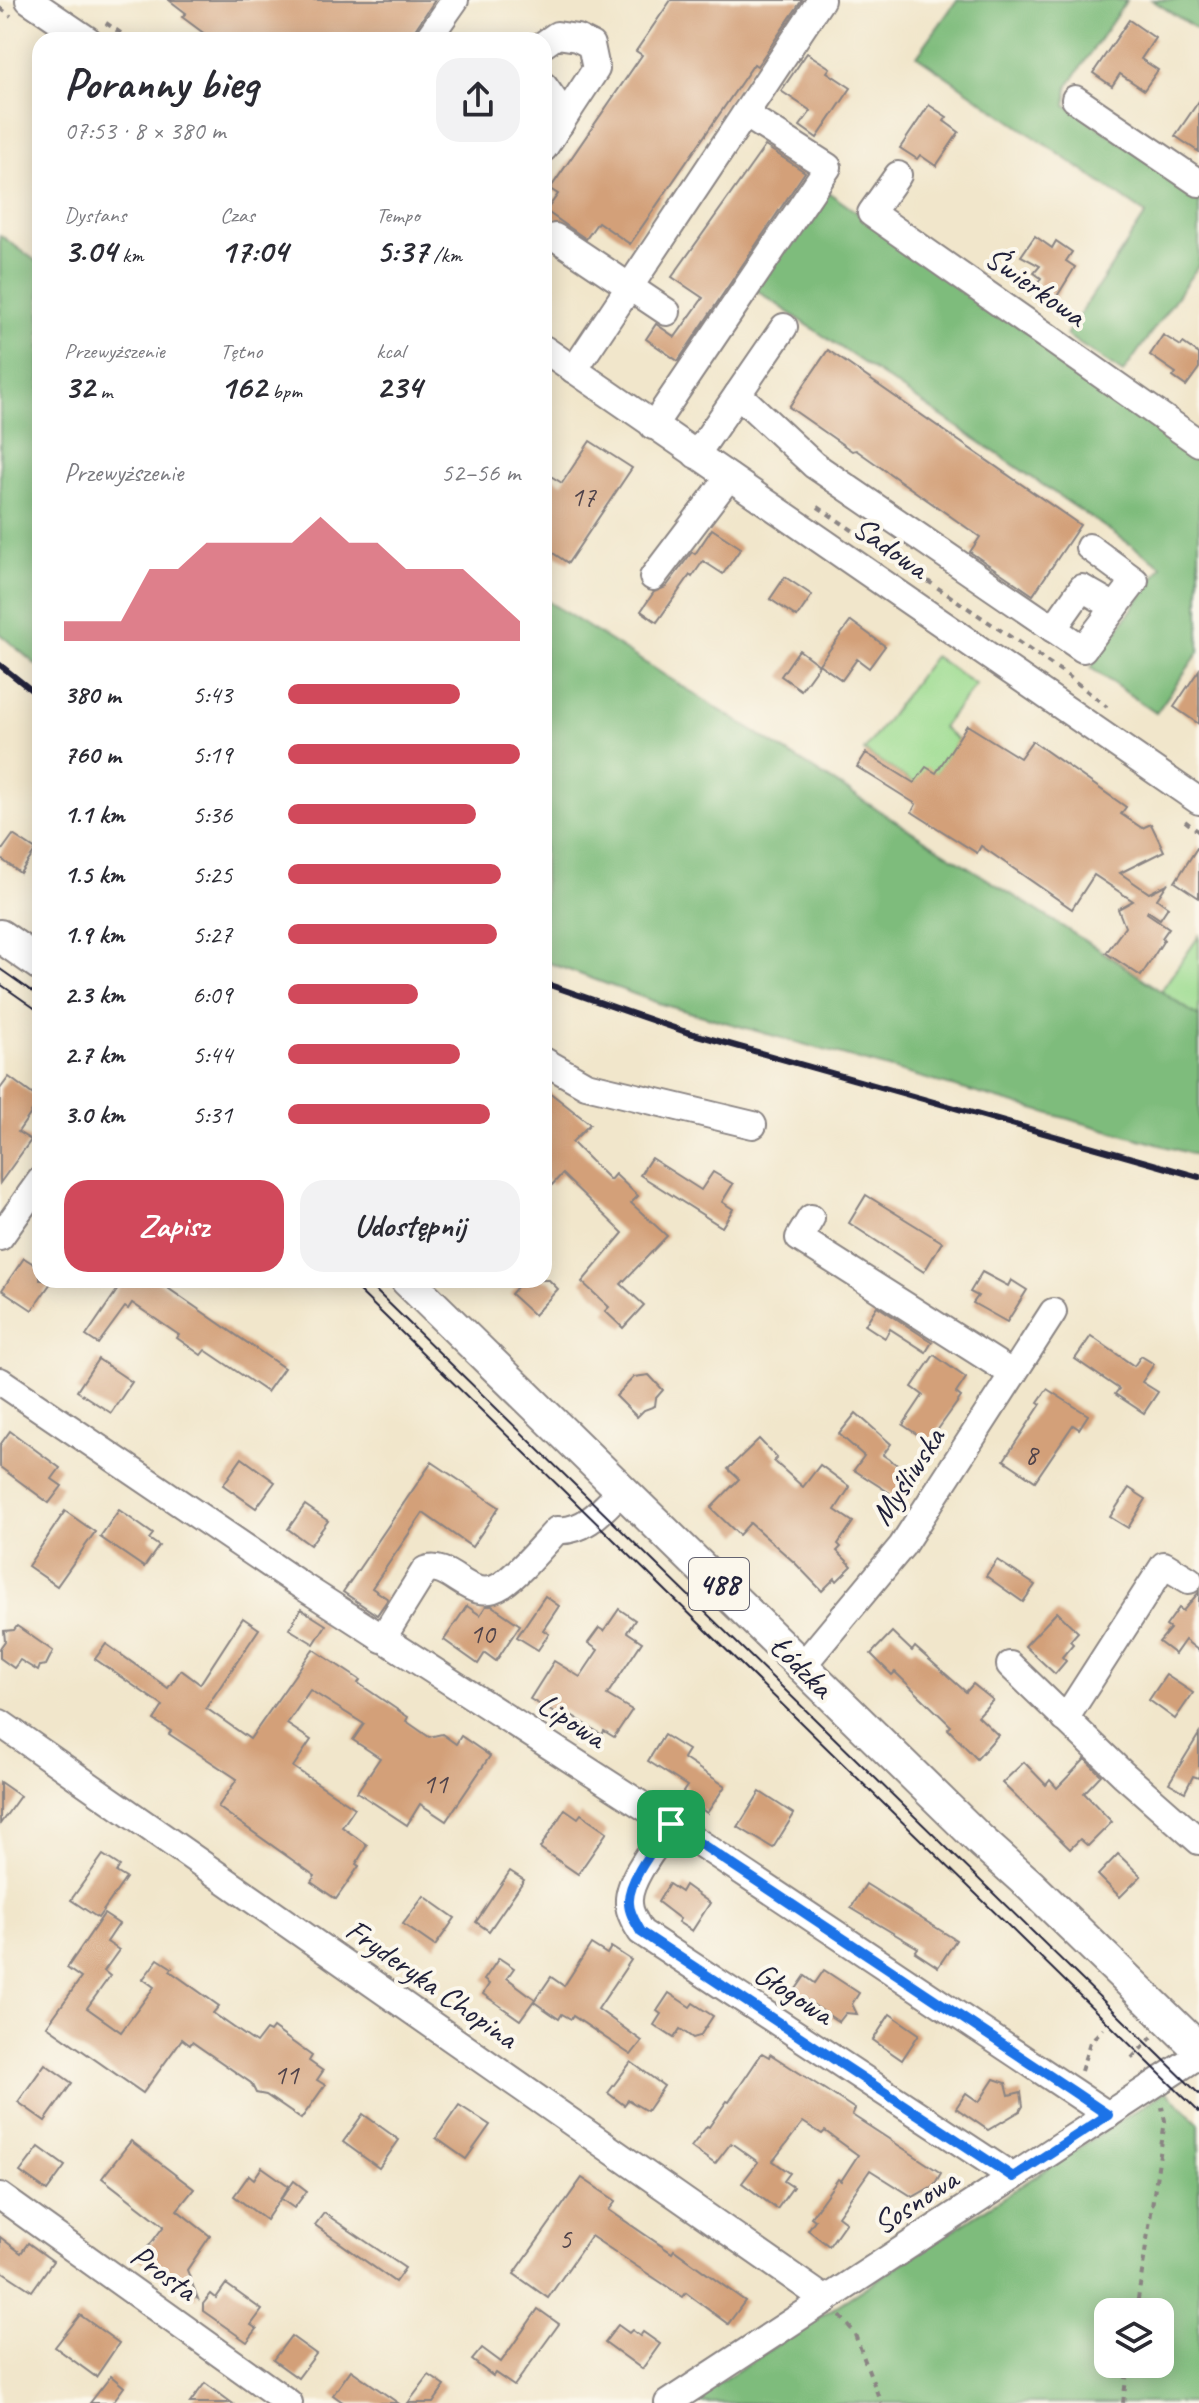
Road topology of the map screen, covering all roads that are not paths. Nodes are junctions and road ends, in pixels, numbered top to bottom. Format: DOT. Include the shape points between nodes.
graph roads {
  1 [pos="29,0"];
  2 [pos="455,0"];
  3 [pos="821,0"];
  4 [pos="76,32"];
  5 [pos="433,32"];
  6 [pos="552,38"];
  7 [pos="552,97"];
  8 [pos="1075,99"];
  9 [pos="745,114"];
  10 [pos="560,124"];
  11 [pos="552,136"];
  12 [pos="898,175"];
  13 [pos="1199,183"];
  14 [pos="555,237"];
  15 [pos="630,286"];
  16 [pos="667,312"];
  17 [pos="784,327"];
  18 [pos="552,355"];
  19 [pos="574,370"];
  20 [pos="738,394"];
  21 [pos="653,426"];
  22 [pos="1199,443"];
  23 [pos="696,455"];
  24 [pos="729,477"];
  25 [pos="1089,547"];
  26 [pos="653,577"];
  27 [pos="1115,607"];
  28 [pos="1053,629"];
  29 [pos="1199,801"];
  30 [pos="0,936"];
  31 [pos="32,958"];
  32 [pos="552,1066"];
  33 [pos="753,1125"];
  34 [pos="32,1192"];
  35 [pos="811,1218"];
  36 [pos="0,1237"];
  37 [pos="415,1288"];
  38 [pos="1053,1312"];
  39 [pos="1013,1374"];
  40 [pos="0,1381"];
  41 [pos="622,1490"];
  42 [pos="1189,1580"];
  43 [pos="382,1639"];
  44 [pos="803,1665"];
  45 [pos="1010,1665"];
  46 [pos="1065,1719"];
  47 [pos="0,1723"];
  48 [pos="671,1824"];
  49 [pos="1199,1841"];
  50 [pos="1199,2052"];
  51 [pos="1108,2115"];
  52 [pos="1013,2177"];
  53 [pos="0,2196"];
  54 [pos="826,2300"];
  55 [pos="289,2403"];
  56 [pos="668,2403"];
  1 -- 4 [label="street"];
  2 -- 5 [label="street"];
  3 -- 9 [label="street"];
  6 -- 10 [label="street" via="577,38 591,45 596,69"];
  7 -- 10 [label="street"];
  8 -- 13 [label="street"];
  9 -- 15 [label="street"];
  9 -- 21 [label="street" via="828,167"];
  10 -- 11 [label="street"];
  12 -- 22 [label="street, Świerkowa" via="871,213"];
  14 -- 15 [label="street"];
  15 -- 16 [label="street"];
  15 -- 19 [label="street"];
  17 -- 20 [label="street"];
  18 -- 19 [label="street, Sadowa"];
  19 -- 21 [label="street, Sadowa"];
  20 -- 23 [label="street"];
  20 -- 28 [label="street" via="814,465"];
  21 -- 23 [label="street, Sadowa"];
  23 -- 24 [label="street, Sadowa"];
  24 -- 26 [label="street"];
  24 -- 29 [label="street, Sadowa"];
  25 -- 27 [label="street" via="1135,581"];
  27 -- 28 [label="street" via="1082,588"];
  27 -- 28 [label="street" via="1083,649"];
  30 -- 31 [label="main road"];
  32 -- 33 [label="street" via="586,1085"];
  34 -- 36 [label="street"];
  35 -- 39 [label="street" via="799,1238"];
  37 -- 41 [label="main road, Łódzka / 488"];
  38 -- 39 [label="street, Myśliwska"];
  39 -- 44 [label="street, Myśliwska" via="902,1546"];
  40 -- 43 [label="street, Lipowa"];
  41 -- 43 [label="street" via="582,1526 557,1530 501,1586 486,1591 469,1588 440,1569 425,1570"];
  41 -- 44 [label="main road, Łódzka / 488"];
  42 -- 46 [label="street" via="1164,1565"];
  43 -- 48 [label="street, Lipowa"];
  44 -- 50 [label="main road, Łódzka / 488"];
  45 -- 46 [label="street"];
  46 -- 49 [label="street"];
  47 -- 54 [label="street, Fryderyka Chopina"];
  48 -- 51 [label="street, Lipowa"];
  48 -- 52 [label="street, Głogowa" via="634,1880 628,1901 641,1932"];
  50 -- 51 [label="street, Sosnowa"];
  51 -- 52 [label="street, Sosnowa"];
  52 -- 54 [label="street, Sosnowa"];
  53 -- 55 [label="street, Prosta"];
  54 -- 56 [label="street, Sosnowa"];
}
